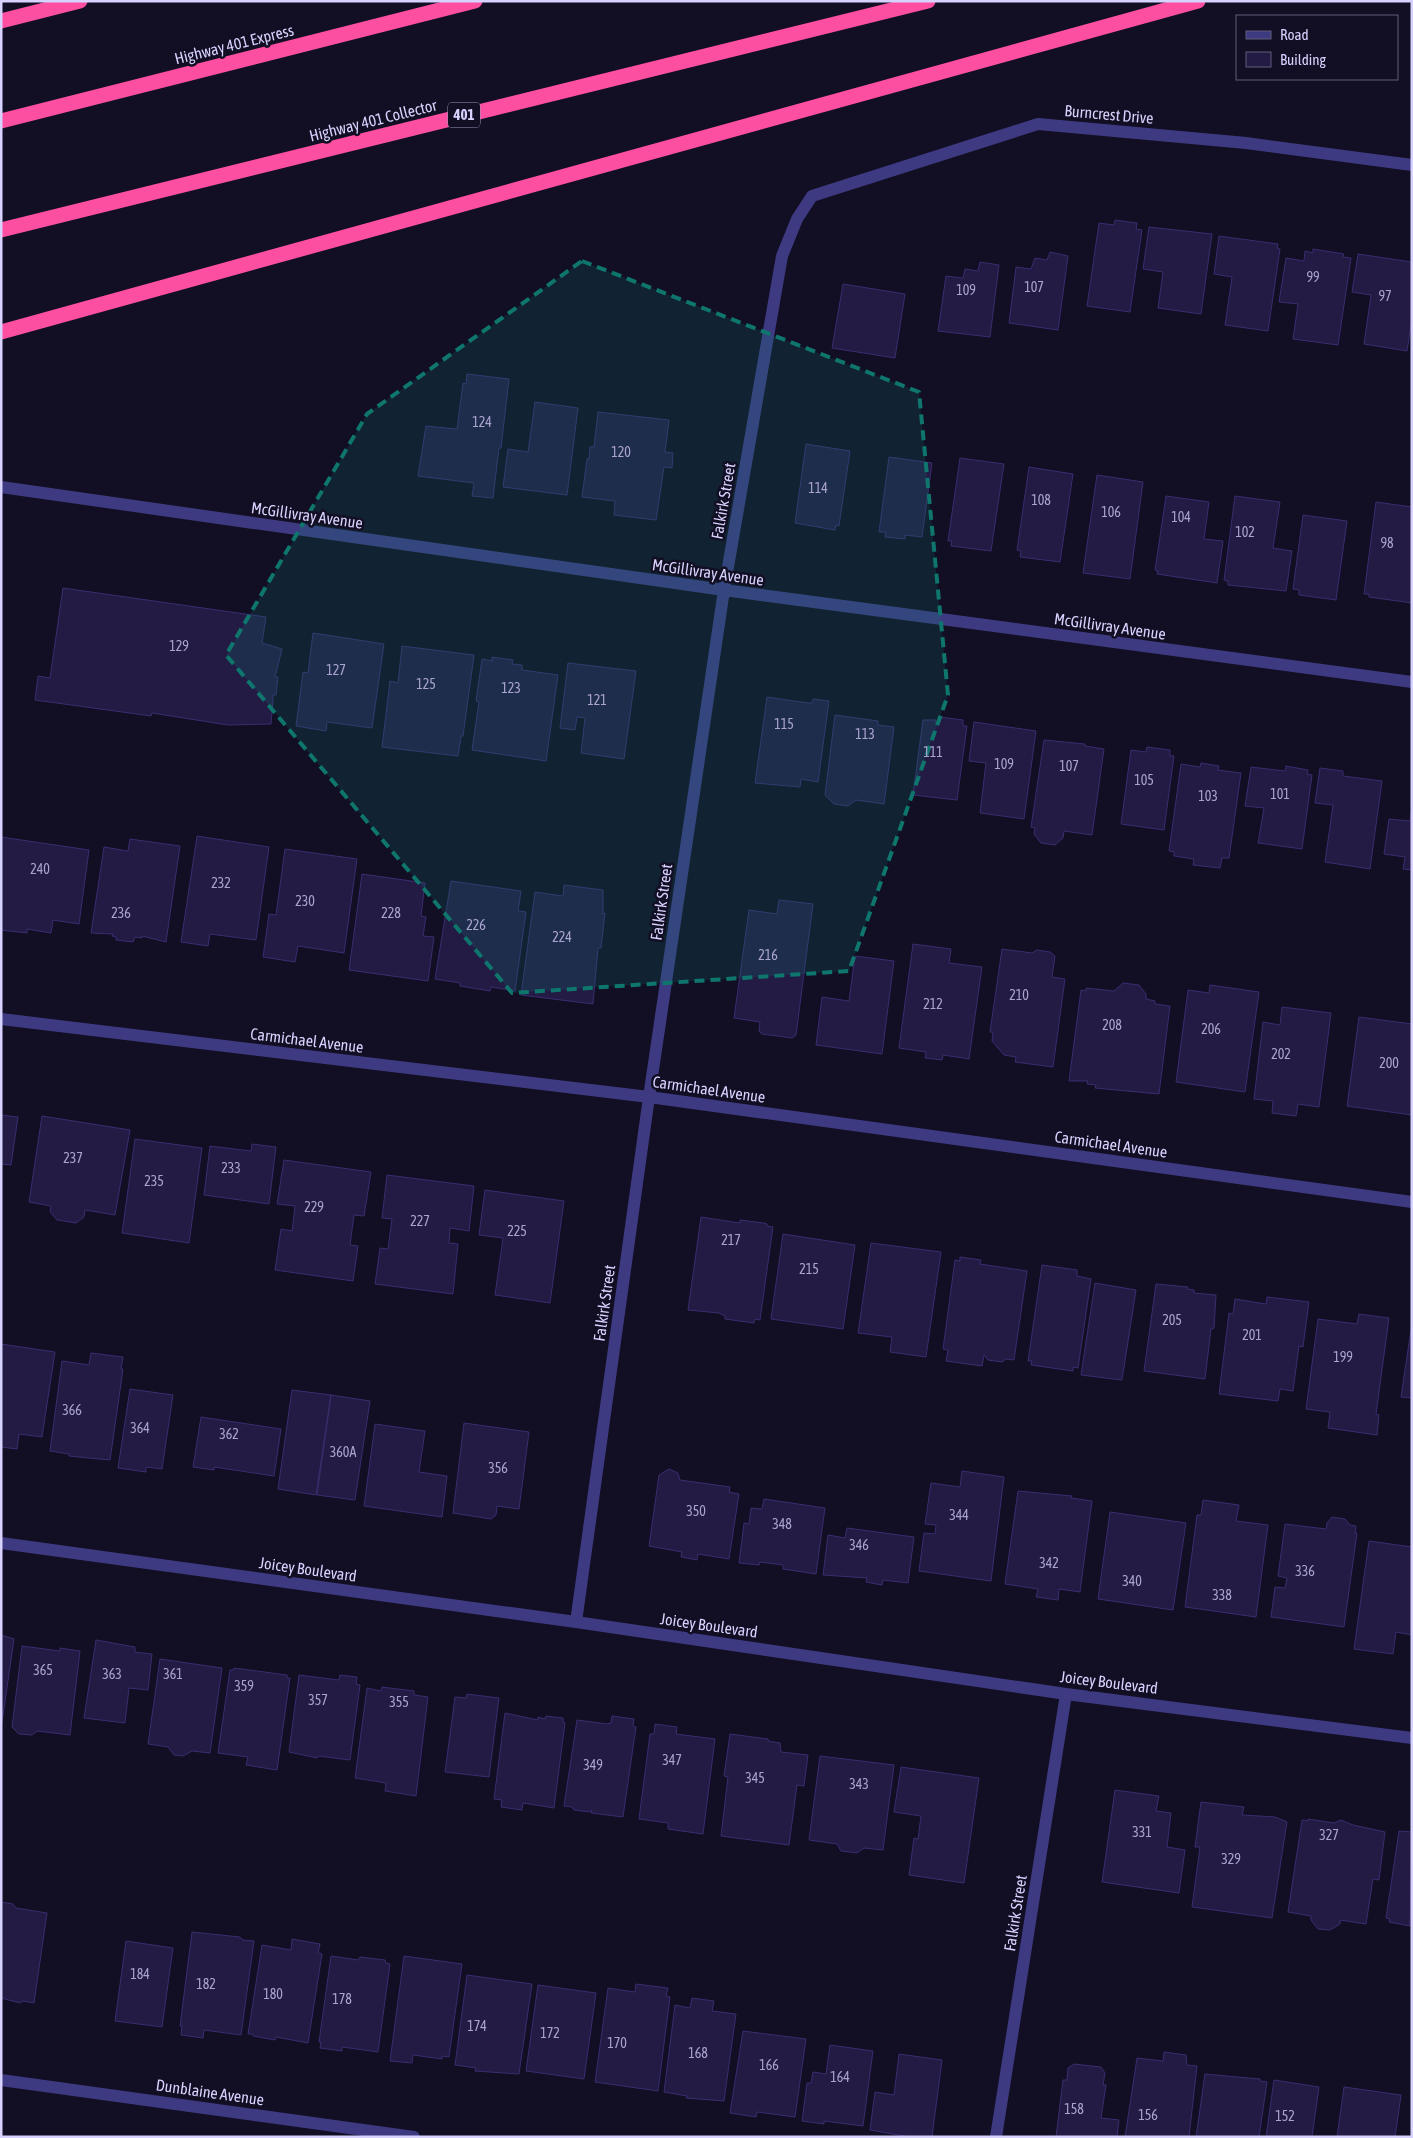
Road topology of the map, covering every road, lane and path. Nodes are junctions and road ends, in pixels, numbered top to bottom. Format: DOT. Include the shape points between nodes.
graph roads {
  1 [pos="80,1"];
  2 [pos="475,1"];
  3 [pos="928,1"];
  4 [pos="1198,1"];
  5 [pos="1,21"];
  6 [pos="1,121"];
  7 [pos="1412,165"];
  8 [pos="812,196"];
  9 [pos="1,230"];
  10 [pos="1,332"];
  11 [pos="1,487"];
  12 [pos="724,590"];
  13 [pos="1412,682"];
  14 [pos="1,1019"];
  15 [pos="649,1097"];
  16 [pos="1412,1202"];
  17 [pos="1,1544"];
  18 [pos="576,1622"];
  19 [pos="1066,1694"];
  20 [pos="1412,1738"];
  21 [pos="1,2080"];
  22 [pos="414,2137"];
  23 [pos="996,2137"];
  1 -- 5 [label="highway"];
  2 -- 6 [label="highway, Highway 401 Express"];
  3 -- 9 [label="highway, Highway 401 Collector / 401"];
  4 -- 10 [label="highway"];
  7 -- 8 [label="street, Burncrest Drive" via="1246,143 1038,124"];
  8 -- 12 [label="street, Falkirk Street" via="797,218 782,256"];
  11 -- 12 [label="street, McGillivray Avenue"];
  12 -- 13 [label="street, McGillivray Avenue"];
  12 -- 15 [label="street, Falkirk Street"];
  14 -- 15 [label="street, Carmichael Avenue"];
  15 -- 16 [label="street, Carmichael Avenue"];
  15 -- 18 [label="street, Falkirk Street"];
  17 -- 18 [label="street, Joicey Boulevard"];
  18 -- 19 [label="street, Joicey Boulevard"];
  19 -- 20 [label="street, Joicey Boulevard"];
  19 -- 23 [label="street, Falkirk Street"];
  21 -- 22 [label="street, Dunblaine Avenue"];
}
